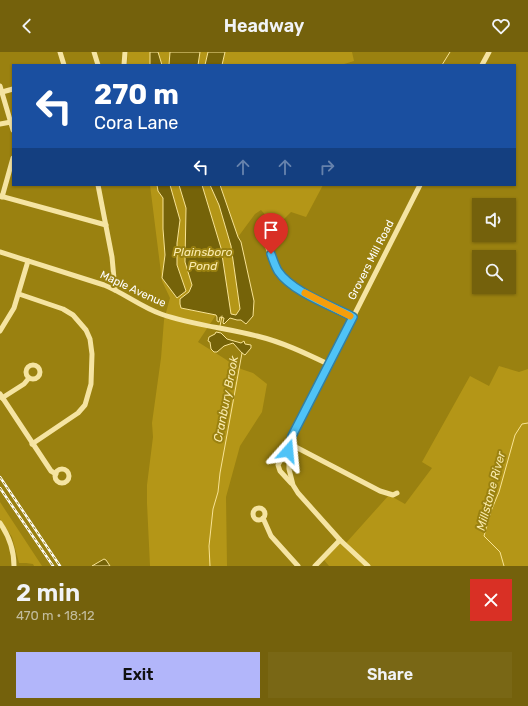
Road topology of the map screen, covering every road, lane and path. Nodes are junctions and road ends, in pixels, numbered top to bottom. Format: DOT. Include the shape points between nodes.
graph roads {
  1 [pos="60,52"];
  2 [pos="94,52"];
  3 [pos="125,52"];
  4 [pos="489,52"];
  5 [pos="64,64"];
  6 [pos="98,64"];
  7 [pos="124,64"];
  8 [pos="483,64"];
  9 [pos="0,86"];
  10 [pos="12,89"];
  11 [pos="2,92"];
  12 [pos="11,122"];
  13 [pos="0,124"];
  14 [pos="12,126"];
  15 [pos="12,161"];
  16 [pos="98,186"];
  17 [pos="419,186"];
  18 [pos="1,196"];
  19 [pos="106,226"];
  20 [pos="261,228"];
  21 [pos="0,252"];
  22 [pos="28,261"];
  23 [pos="115,290"];
  24 [pos="19,294"];
  25 [pos="353,317"];
  26 [pos="0,331"];
  27 [pos="328,364"];
  28 [pos="29,378"];
  29 [pos="1,396"];
  30 [pos="32,444"];
  31 [pos="290,444"];
  32 [pos="56,474"];
  33 [pos="293,485"];
  34 [pos="397,494"];
  35 [pos="263,518"];
  36 [pos="0,523"];
  37 [pos="340,540"];
  38 [pos="14,566"];
  39 [pos="298,566"];
  40 [pos="315,566"];
  41 [pos="368,566"];
  1 -- 5 [label="street"];
  2 -- 6 [label="street"];
  3 -- 7 [label="street"];
  4 -- 8 [label="street"];
  9 -- 11 [label="street"];
  10 -- 11 [label="street"];
  11 -- 12 [label="street"];
  12 -- 13 [label="street"];
  12 -- 14 [label="street"];
  15 -- 18 [label="street"];
  16 -- 19 [label="street"];
  17 -- 25 [label="street, Grovers Mill Road"];
  18 -- 19 [label="street"];
  19 -- 23 [label="street"];
  20 -- 25 [label="street" via="282,276 312,297"];
  21 -- 22 [label="street, Maple Avenue"];
  22 -- 23 [label="street, Maple Avenue"];
  22 -- 24 [label="street"];
  23 -- 27 [label="street, Maple Avenue" via="162,314 277,341"];
  24 -- 26 [label="street"];
  24 -- 30 [label="street" via="73,315 86,330 92,354 91,384 85,405 78,413"];
  25 -- 27 [label="street, Grovers Mill Road"];
  27 -- 31 [label="street, Grovers Mill Road"];
  28 -- 29 [label="street" via="24,384"];
  29 -- 30 [label="street"];
  30 -- 32 [label="street" via="51,471"];
  31 -- 33 [label="street, Grovers Mill Road" via="288,465"];
  31 -- 33 [label="street" via="278,465"];
  31 -- 34 [label="street" via="380,491"];
  33 -- 37 [label="street, Grovers Mill Road" via="302,499"];
  35 -- 39 [label="street" via="271,536"];
  36 -- 38 [label="street" via="10,542"];
  37 -- 40 [label="street"];
  37 -- 41 [label="street, Grovers Mill Road"];
}
